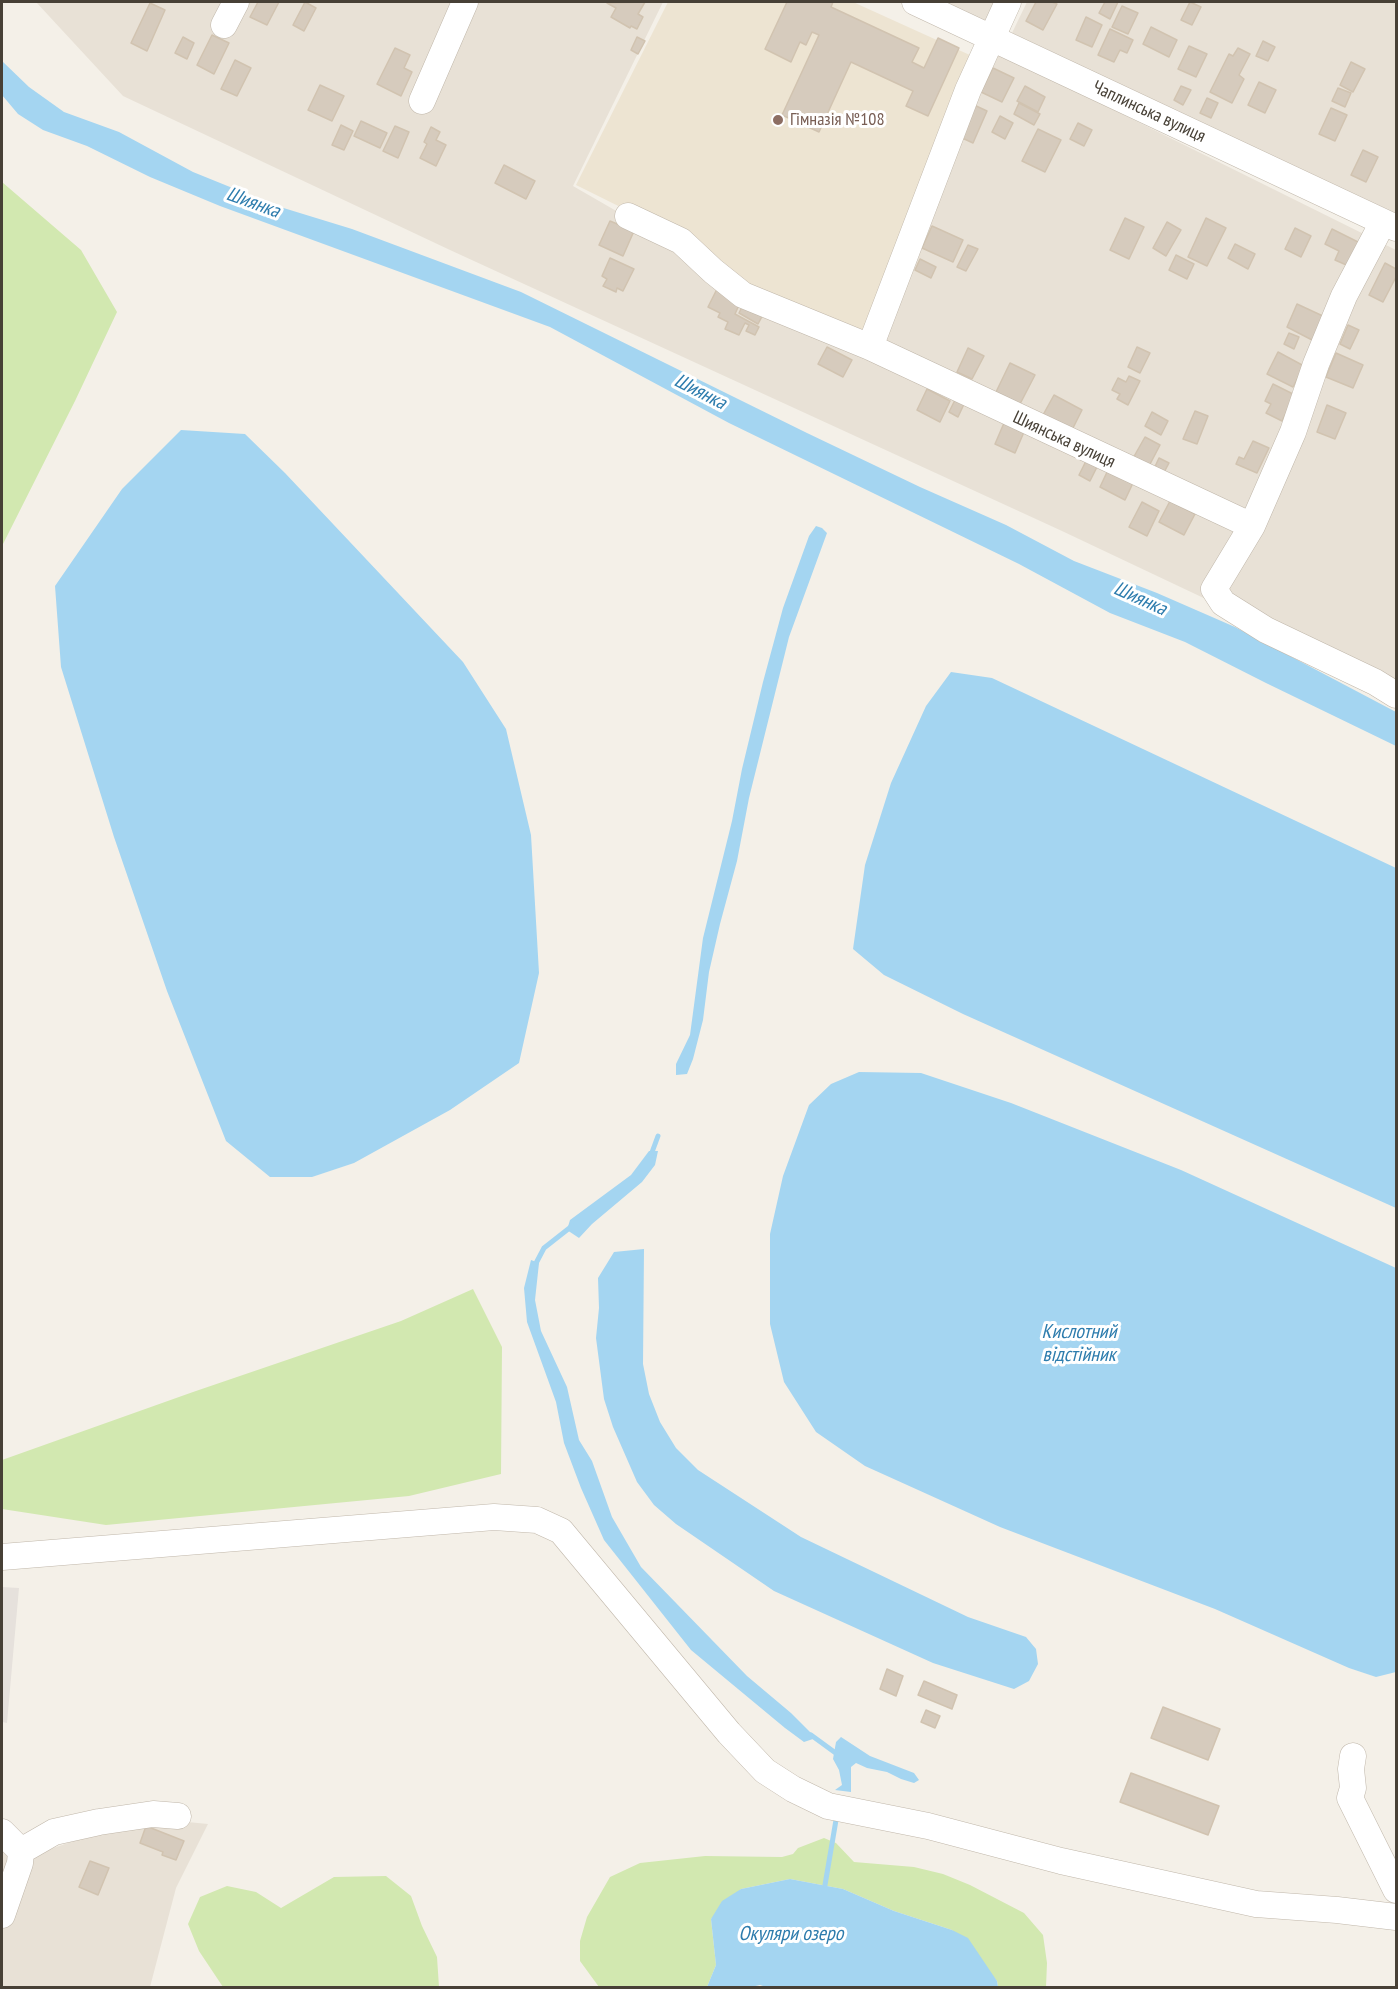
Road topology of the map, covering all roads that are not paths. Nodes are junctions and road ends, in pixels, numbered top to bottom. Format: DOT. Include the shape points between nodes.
graph roads {
  1 [pos="236,2"];
  2 [pos="465,2"];
  3 [pos="915,2"];
  4 [pos="1008,2"];
  5 [pos="224,25"];
  6 [pos="991,38"];
  7 [pos="422,101"];
  8 [pos="628,216"];
  9 [pos="1390,225"];
  10 [pos="870,347"];
  11 [pos="1252,526"];
  12 [pos="1396,695"];
  13 [pos="2,1557"];
  14 [pos="1353,1756"];
  15 [pos="178,1816"];
  16 [pos="2,1832"];
  17 [pos="21,1851"];
  18 [pos="1396,1890"];
  19 [pos="2,1915"];
  20 [pos="1396,1917"];
  1 -- 5 [label="street"];
  2 -- 7 [label="street"];
  3 -- 6 [label="street, Чаплинська вулиця"];
  4 -- 6 [label="street"];
  6 -- 9 [label="street, Чаплинська вулиця"];
  6 -- 10 [label="street"];
  8 -- 10 [label="street, Шиянська вулиця" via="681,242 744,295"];
  9 -- 11 [label="street, Чаплинська вулиця" via="1344,296 1293,432"];
  10 -- 11 [label="street, Шиянська вулиця"];
  11 -- 12 [label="street" via="1214,588 1223,603 1266,630"];
  13 -- 20 [label="street" via="494,1517 537,1520 561,1531 765,1771 828,1806 1256,1904"];
  14 -- 18 [label="street" via="1350,1798"];
  15 -- 17 [label="street" via="153,1814 54,1832"];
  16 -- 17 [label="street"];
  17 -- 19 [label="street"];
}
